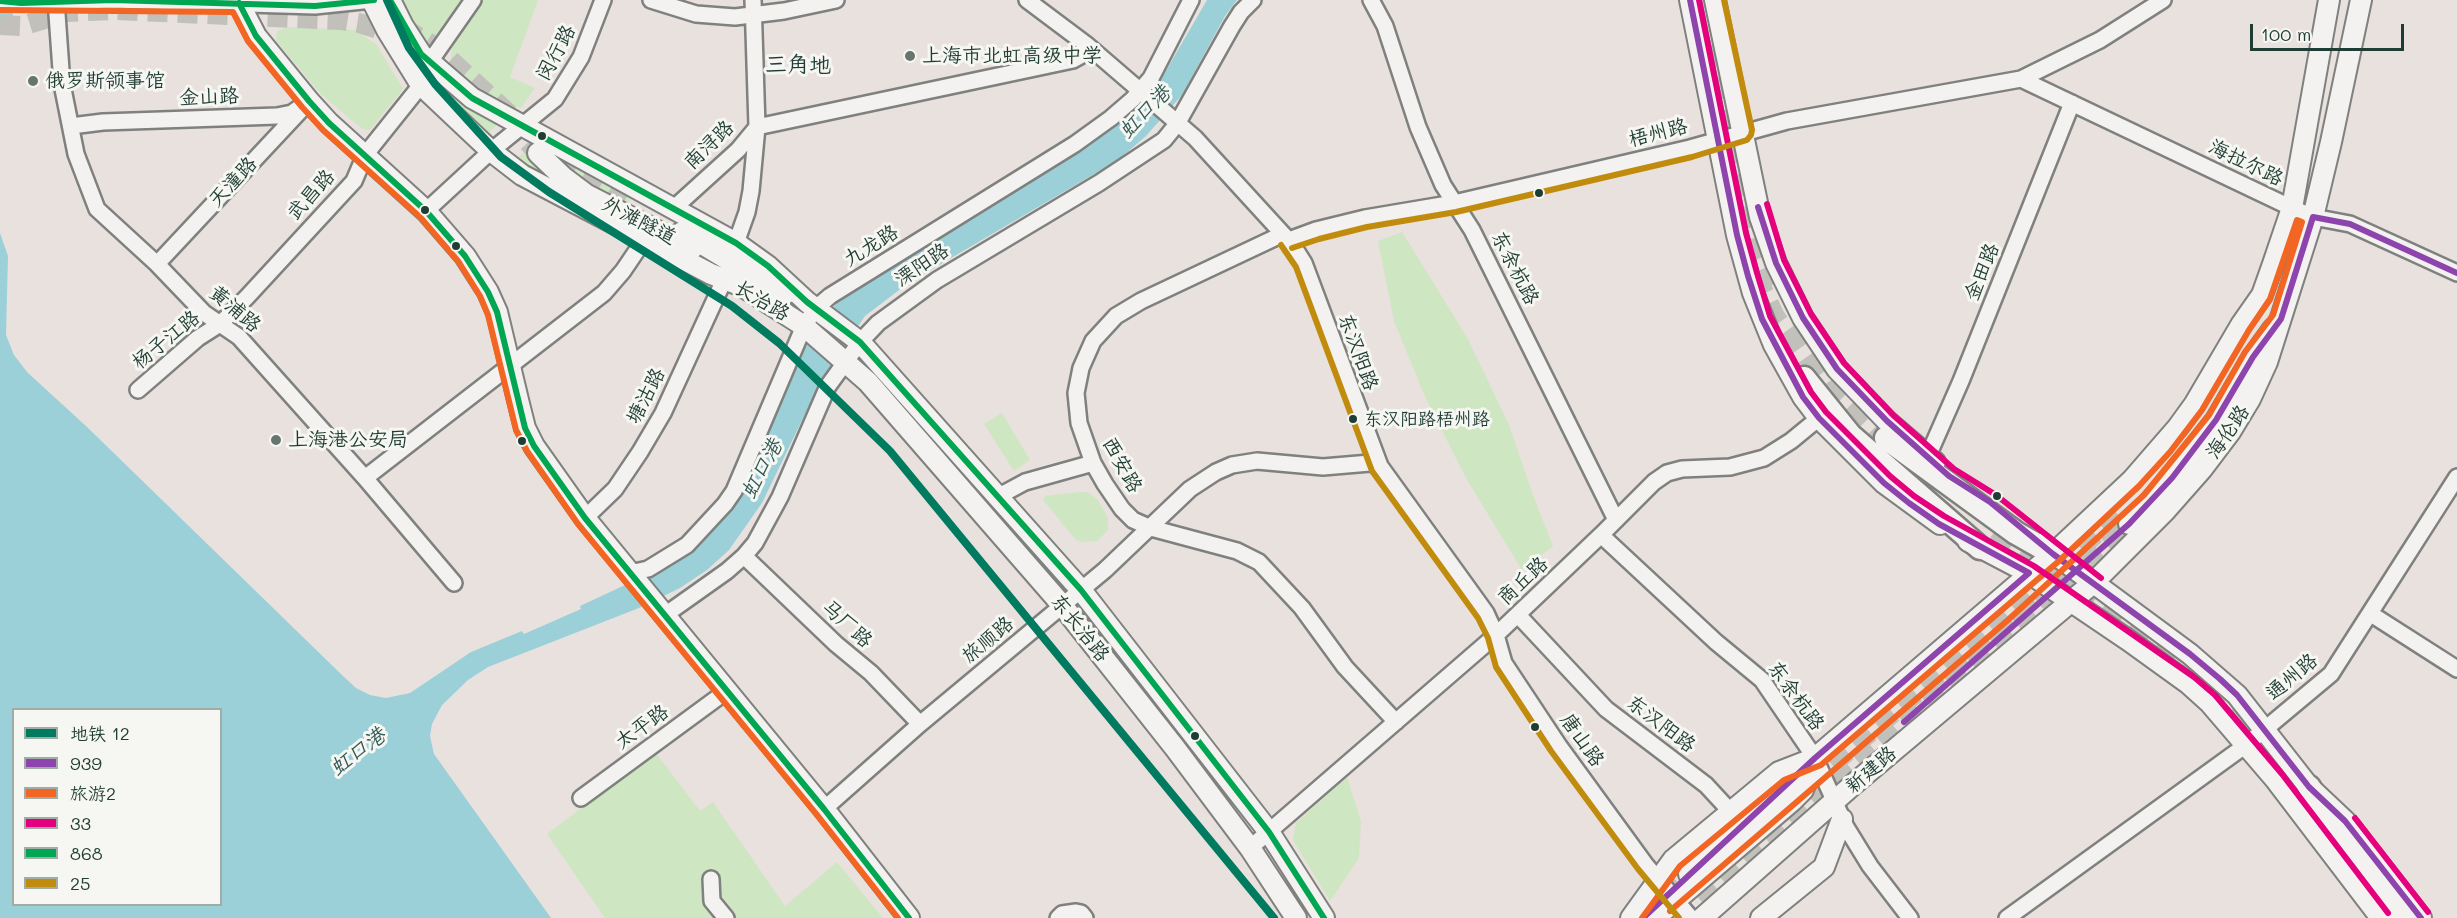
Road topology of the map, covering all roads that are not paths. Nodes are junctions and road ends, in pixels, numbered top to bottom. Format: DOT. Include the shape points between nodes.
graph roads {
  1 [pos="373,0"];
  2 [pos="390,0"];
  3 [pos="473,0"];
  4 [pos="603,0"];
  5 [pos="651,0"];
  6 [pos="753,0"];
  7 [pos="836,0"];
  8 [pos="1027,0"];
  9 [pos="1191,0"];
  10 [pos="1253,0"];
  11 [pos="1371,0"];
  12 [pos="1690,0"];
  13 [pos="1715,0"];
  14 [pos="2163,0"];
  15 [pos="2329,0"];
  16 [pos="2361,0"];
  17 [pos="0,1"];
  18 [pos="56,1"];
  19 [pos="262,2"];
  20 [pos="239,3"];
  21 [pos="755,16"];
  22 [pos="1087,45"];
  23 [pos="429,63"];
  24 [pos="2021,79"];
  25 [pos="421,85"];
  26 [pos="1147,96"];
  27 [pos="309,101"];
  28 [pos="2072,103"];
  29 [pos="1173,119"];
  30 [pos="71,126"];
  31 [pos="524,126"];
  32 [pos="757,127"];
  33 [pos="1743,132"];
  34 [pos="1718,138"];
  35 [pos="491,151"];
  36 [pos="538,153"];
  37 [pos="365,155"];
  38 [pos="625,201"];
  39 [pos="1454,203"];
  40 [pos="674,208"];
  41 [pos="2292,208"];
  42 [pos="426,211"];
  43 [pos="2313,217"];
  44 [pos="1286,237"];
  45 [pos="644,240"];
  46 [pos="736,243"];
  47 [pos="158,264"];
  48 [pos="2457,273"];
  49 [pos="733,283"];
  50 [pos="2262,296"];
  51 [pos="821,312"];
  52 [pos="2281,320"];
  53 [pos="220,324"];
  54 [pos="809,330"];
  55 [pos="857,340"];
  56 [pos="844,360"];
  57 [pos="510,366"];
  58 [pos="1804,378"];
  59 [pos="138,390"];
  60 [pos="1819,418"];
  61 [pos="1886,438"];
  62 [pos="1928,456"];
  63 [pos="1093,463"];
  64 [pos="1380,466"];
  65 [pos="2457,477"];
  66 [pos="365,478"];
  67 [pos="999,496"];
  68 [pos="585,518"];
  69 [pos="1616,520"];
  70 [pos="1151,528"];
  71 [pos="1601,536"];
  72 [pos="1980,548"];
  73 [pos="2053,554"];
  74 [pos="744,556"];
  75 [pos="2029,573"];
  76 [pos="454,583"];
  77 [pos="2093,583"];
  78 [pos="1081,590"];
  79 [pos="646,592"];
  80 [pos="2070,603"];
  81 [pos="1062,605"];
  82 [pos="2371,614"];
  83 [pos="1518,615"];
  84 [pos="1496,635"];
  85 [pos="2457,669"];
  86 [pos="728,690"];
  87 [pos="1396,722"];
  88 [pos="920,724"];
  89 [pos="2264,728"];
  90 [pos="2246,745"];
  91 [pos="1815,759"];
  92 [pos="2309,787"];
  93 [pos="581,798"];
  94 [pos="824,809"];
  95 [pos="1838,810"];
  96 [pos="1731,812"];
  97 [pos="1269,832"];
  98 [pos="1251,848"];
  99 [pos="1689,874"];
  100 [pos="711,879"];
  101 [pos="1655,885"];
  102 [pos="1677,900"];
  103 [pos="1660,916"];
  104 [pos="726,918"];
  105 [pos="909,918"];
  106 [pos="1058,918"];
  107 [pos="1085,918"];
  108 [pos="1296,918"];
  109 [pos="1324,918"];
  110 [pos="1631,918"];
  111 [pos="1691,918"];
  112 [pos="1702,918"];
  113 [pos="1761,918"];
  114 [pos="1910,918"];
  115 [pos="2007,918"];
  116 [pos="2381,918"];
  117 [pos="2402,918"];
  118 [pos="2421,918"];
  1 -- 19 [label="street, 长治路" via="315,6"];
  1 -- 25 [label="main road, 长治路"];
  2 -- 23 [label="main road, 长治路"];
  3 -- 23 [label="street"];
  4 -- 31 [label="street, 闵行路" via="572,75 550,104"];
  5 -- 21 [label="street" via="696,14"];
  6 -- 21 [label="street"];
  7 -- 21 [label="street"];
  8 -- 22 [label="street, 东汉阳路"];
  9 -- 26 [label="street, 九龙路"];
  10 -- 29 [label="street, 溧阳路" via="1240,12"];
  11 -- 39 [label="street, 东余杭路" via="1388,35 1424,144"];
  12 -- 34 [label="main road"];
  13 -- 33 [label="main road"];
  14 -- 24 [label="street, 梧州路" via="2100,40"];
  15 -- 41 [label="main road"];
  16 -- 43 [label="main road, 海伦路"];
  17 -- 18 [label="street, 长治路"];
  18 -- 20 [label="street, 长治路"];
  18 -- 30 [label="street, 黄浦路" via="62,84"];
  19 -- 20 [label="street, 长治路"];
  20 -- 27 [label="main road" via="256,36"];
  21 -- 32 [label="street"];
  22 -- 26 [label="street, 东汉阳路"];
  22 -- 32 [label="street, 南浔路" via="1082,55 1073,60"];
  23 -- 31 [label="main road, 长治路" via="472,99"];
  24 -- 28 [label="street, 海拉尔路"];
  24 -- 33 [label="street, 梧州路"];
  25 -- 35 [label="main road, 长治路"];
  25 -- 37 [label="street, 武昌路"];
  26 -- 29 [label="street, 东汉阳路"];
  26 -- 51 [label="street, 九龙路" via="830,296"];
  27 -- 30 [label="street, 金山路" via="292,113 277,116"];
  27 -- 37 [label="main road"];
  27 -- 47 [label="street, 天潼路"];
  28 -- 41 [label="street, 海拉尔路"];
  28 -- 62 [label="street, 金田路"];
  29 -- 44 [label="street, 东汉阳路" via="1196,138"];
  29 -- 55 [label="street, 溧阳路" via="1158,145 937,280"];
  30 -- 47 [label="street, 黄浦路" via="76,154 97,208"];
  31 -- 35 [label="street, 闵行路"];
  31 -- 40 [label="main road, 长治路"];
  32 -- 40 [label="street, 南浔路" via="738,150"];
  32 -- 46 [label="street" via="749,202"];
  33 -- 34 [label="street, 梧州路"];
  33 -- 62 [label="main road" via="1760,218 1776,263 1803,318 1837,369 1887,421"];
  34 -- 39 [label="street, 梧州路" via="1690,148"];
  34 -- 60 [label="main road" via="1737,235 1762,320 1803,397"];
  35 -- 42 [label="street, 闵行路"];
  35 -- 45 [label="main road, 长治路" via="522,175"];
  36 -- 49 [label="main road, 外滩隧道" via="587,195 691,248 731,274"];
  37 -- 42 [label="main road"];
  37 -- 53 [label="street, 武昌路" via="354,181"];
  38 -- 51 [label="main road, 外滩隧道"];
  39 -- 44 [label="street, 梧州路"];
  39 -- 69 [label="street, 东余杭路" via="1472,230"];
  40 -- 46 [label="main road, 长治路"];
  41 -- 43 [label="street, 海拉尔路"];
  41 -- 50 [label="main road"];
  42 -- 57 [label="main road" via="465,255 488,292"];
  43 -- 48 [label="street, 海拉尔路" via="2350,224"];
  43 -- 52 [label="main road, 海伦路"];
  44 -- 63 [label="street, 西安路" via="1131,306 1102,329 1085,356 1076,393 1079,423"];
  44 -- 64 [label="street, 东汉阳路" via="1304,263"];
  45 -- 49 [label="main road, 长治路"];
  45 -- 57 [label="street" via="604,293"];
  46 -- 51 [label="main road, 长治路"];
  47 -- 53 [label="street, 黄浦路" via="204,313"];
  49 -- 54 [label="main road, 长治路"];
  49 -- 68 [label="street, 塘沽路" via="640,453 615,489"];
  50 -- 52 [label="main road" via="2239,354 2205,408 2123,518 2172,478 2216,420 2253,357"];
  50 -- 73 [label="main road" via="2163,447"];
  51 -- 54 [label="street, 九龙路"];
  51 -- 55 [label="main road, 东长治路"];
  52 -- 77 [label="main road, 海伦路" via="2268,362 2230,432 2165,511"];
  53 -- 59 [label="street, 杨子江路"];
  53 -- 66 [label="street, 黄浦路" via="239,337"];
  54 -- 56 [label="main road, 长治路"];
  54 -- 79 [label="street, 九龙路" via="725,504 687,545 648,569"];
  55 -- 56 [label="street, 溧阳路"];
  55 -- 67 [label="main road, 东长治路"];
  56 -- 74 [label="street, 溧阳路" via="819,404 775,507"];
  56 -- 81 [label="main road, 东长治路" via="868,382"];
  57 -- 66 [label="street"];
  57 -- 68 [label="main road" via="525,428"];
  58 -- 72 [label="highway" via="1850,435"];
  60 -- 69 [label="street, 商丘路" via="1764,458 1730,467 1691,468 1667,474"];
  60 -- 72 [label="main road" via="1884,483"];
  61 -- 73 [label="highway" via="2016,533"];
  62 -- 73 [label="main road"];
  63 -- 67 [label="street" via="1025,482"];
  63 -- 70 [label="street, 西安路" via="1122,509 1133,520"];
  64 -- 70 [label="street, 旅顺路" via="1323,467 1257,461 1232,465 1195,486"];
  64 -- 84 [label="street, 东汉阳路" via="1486,613"];
  65 -- 82 [label="street, 通州路"];
  66 -- 76 [label="street, 黄浦路"];
  67 -- 78 [label="main road, 东长治路"];
  68 -- 79 [label="main road"];
  69 -- 71 [label="street, 商丘路"];
  70 -- 78 [label="street, 旅顺路"];
  70 -- 87 [label="street, 西安路" via="1237,551 1259,562"];
  71 -- 83 [label="street, 商丘路"];
  71 -- 91 [label="street, 东余杭路" via="1716,642 1756,673"];
  72 -- 75 [label="main road"];
  73 -- 75 [label="main road"];
  73 -- 77 [label="main road"];
  74 -- 79 [label="street, 溧阳路"];
  74 -- 88 [label="street, 马厂路" via="871,673"];
  75 -- 80 [label="main road"];
  75 -- 91 [label="main road"];
  77 -- 80 [label="main road, 海伦路"];
  77 -- 89 [label="main road" via="2220,679"];
  78 -- 81 [label="street, 旅顺路"];
  78 -- 97 [label="main road, 东长治路"];
  79 -- 86 [label="main road"];
  80 -- 90 [label="main road" via="2189,684"];
  80 -- 95 [label="main road, 新建路"];
  81 -- 88 [label="street, 旅顺路"];
  81 -- 98 [label="main road, 东长治路"];
  82 -- 85 [label="street"];
  82 -- 89 [label="street, 通州路" via="2331,674"];
  83 -- 84 [label="street, 商丘路"];
  83 -- 96 [label="street, 东汉阳路" via="1605,709 1706,786"];
  84 -- 87 [label="street, 商丘路"];
  84 -- 101 [label="street, 唐山路" via="1509,672 1645,864"];
  86 -- 93 [label="street, 太平路"];
  86 -- 94 [label="main road"];
  87 -- 97 [label="street, 商丘路"];
  88 -- 94 [label="street, 旅顺路"];
  89 -- 90 [label="street, 通州路"];
  89 -- 92 [label="main road"];
  90 -- 115 [label="street, 通州路"];
  90 -- 116 [label="main road"];
  91 -- 95 [label="street, 东余杭路"];
  91 -- 96 [label="main road" via="1779,772"];
  91 -- 99 [label="main road"];
  91 -- 102 [label="main road" via="1803,790"];
  92 -- 117 [label="highway" via="2326,817"];
  92 -- 118 [label="main road" via="2345,821"];
  94 -- 105 [label="main road"];
  95 -- 112 [label="main road, 新建路"];
  95 -- 113 [label="main road" via="1824,867"];
  95 -- 114 [label="street, 东余杭路" via="1870,866"];
  96 -- 101 [label="main road" via="1674,861"];
  97 -- 98 [label="street, 商丘路"];
  97 -- 109 [label="main road, 东长治路"];
  98 -- 108 [label="main road, 东长治路"];
  100 -- 104 [label="street" via="712,901"];
  101 -- 102 [label="street, 唐山路"];
  101 -- 103 [label="street, 唐山路"];
  101 -- 110 [label="main road"];
  102 -- 103 [label="main road"];
  102 -- 111 [label="street, 唐山路"];
  106 -- 107 [label="street" via="1076,912"];
}
